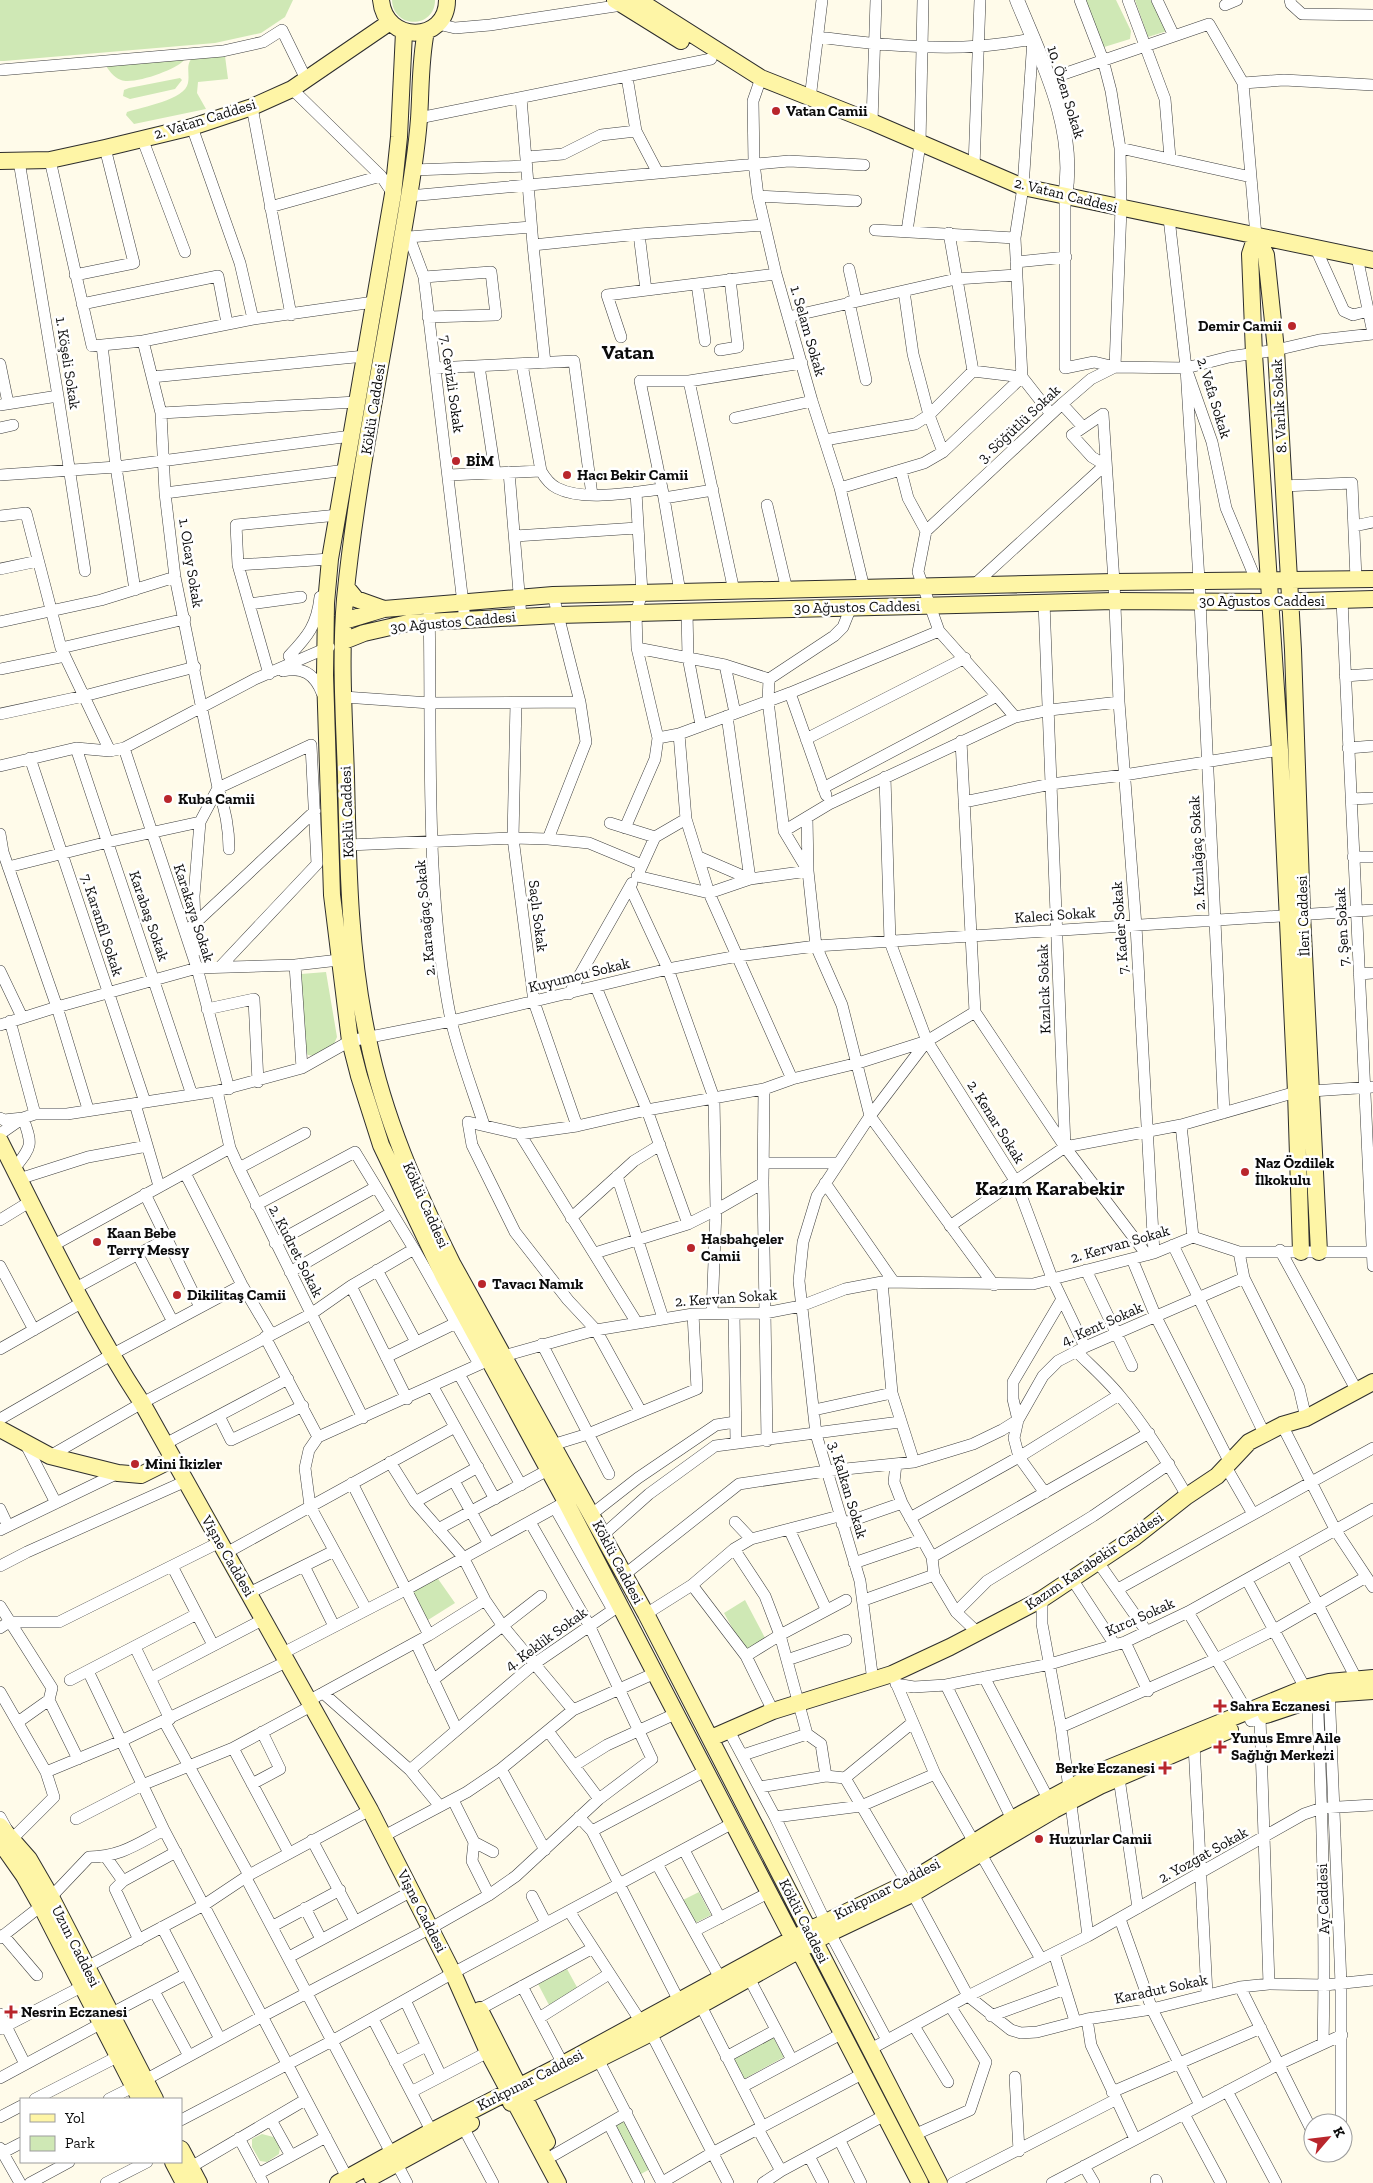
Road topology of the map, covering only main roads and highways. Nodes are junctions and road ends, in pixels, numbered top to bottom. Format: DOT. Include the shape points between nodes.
graph roads {
  1 [pos="381,0"];
  2 [pos="638,0"];
  3 [pos="449,2"];
  4 [pos="619,2"];
  5 [pos="390,22"];
  6 [pos="432,27"];
  7 [pos="404,32"];
  8 [pos="754,74"];
  9 [pos="0,161"];
  10 [pos="401,195"];
  11 [pos="1256,236"];
  12 [pos="1365,258"];
  13 [pos="1373,578"];
  14 [pos="1288,579"];
  15 [pos="1262,580"];
  16 [pos="347,588"];
  17 [pos="1199,591"];
  18 [pos="1373,599"];
  19 [pos="1270,602"];
  20 [pos="1290,602"];
  21 [pos="384,609"];
  22 [pos="344,621"];
  23 [pos="385,628"];
  24 [pos="344,641"];
  25 [pos="344,666"];
  26 [pos="1295,914"];
  27 [pos="1304,1091"];
  28 [pos="0,1141"];
  29 [pos="1302,1252"];
  30 [pos="1319,1252"];
  31 [pos="490,1360"];
  32 [pos="1373,1384"];
  33 [pos="0,1429"];
  34 [pos="173,1459"];
  35 [pos="1365,1679"];
  36 [pos="1319,1689"];
  37 [pos="1373,1691"];
  38 [pos="1253,1716"];
  39 [pos="711,1738"];
  40 [pos="1071,1794"];
  41 [pos="1051,1804"];
  42 [pos="0,1826"];
  43 [pos="4,1843"];
  44 [pos="977,1848"];
  45 [pos="812,1936"];
  46 [pos="796,1944"];
  47 [pos="453,1973"];
  48 [pos="105,2019"];
  49 [pos="646,2028"];
  50 [pos="139,2089"];
  51 [pos="516,2094"];
  52 [pos="153,2098"];
  53 [pos="434,2136"];
  54 [pos="174,2163"];
  55 [pos="182,2163"];
  56 [pos="183,2178"];
  57 [pos="349,2182"];
  58 [pos="200,2183"];
  59 [pos="558,2183"];
  60 [pos="566,2183"];
  61 [pos="920,2183"];
  62 [pos="939,2183"];
  1 -- 5 [label="main road"];
  2 -- 8 [label="main road, 2. Vatan Caddesi"];
  3 -- 6 [label="main road, Köklü Caddesi" via="443,17"];
  4 -- 8 [label="main road, 2. Vatan Caddesi" via="711,59"];
  5 -- 7 [label="main road"];
  5 -- 9 [label="main road, 2. Vatan Caddesi" via="306,80 252,107 192,127 50,160"];
  6 -- 7 [label="main road" via="416,34"];
  6 -- 10 [label="main road, Köklü Caddesi" via="421,56 413,170"];
  7 -- 10 [label="main road, Köklü Caddesi"];
  8 -- 11 [label="main road, 2. Vatan Caddesi" via="1023,187"];
  10 -- 16 [label="main road, Köklü Caddesi" via="406,237 374,400"];
  10 -- 31 [label="main road, Köklü Caddesi" via="374,302 330,559 325,649 332,895 350,1042 381,1145 428,1246"];
  11 -- 12 [label="main road, 2. Vatan Caddesi"];
  11 -- 14 [label="main road, 8. Varlık Sokak" via="1266,255 1276,350"];
  11 -- 15 [label="main road, 8. Varlık Sokak" via="1250,254"];
  13 -- 14 [label="main road, 30 Ağustos Caddesi"];
  14 -- 15 [label="main road, 30 Ağustos Caddesi"];
  14 -- 20 [label="main road, İleri Caddesi"];
  15 -- 17 [label="main road, 30 Ağustos Caddesi"];
  15 -- 19 [label="main road, İleri Caddesi"];
  16 -- 21 [label="main road" via="356,599"];
  16 -- 22 [label="main road, Köklü Caddesi"];
  17 -- 19 [label="main road, 30 Ağustos Caddesi"];
  17 -- 21 [label="main road, 30 Ağustos Caddesi" via="1114,582 974,585 920,579 864,588 553,595"];
  17 -- 23 [label="main road, 30 Ağustos Caddesi" via="1114,601 558,614"];
  18 -- 20 [label="main road, 30 Ağustos Caddesi"];
  19 -- 20 [label="main road, 30 Ağustos Caddesi"];
  19 -- 26 [label="main road, İleri Caddesi"];
  20 -- 26 [label="main road, İleri Caddesi"];
  21 -- 22 [label="main road, 30 Ağustos Caddesi"];
  22 -- 24 [label="main road, Köklü Caddesi"];
  23 -- 24 [label="main road, 30 Ağustos Caddesi"];
  23 -- 25 [label="main road" via="354,647"];
  24 -- 25 [label="main road, Köklü Caddesi"];
  25 -- 31 [label="main road, Köklü Caddesi" via="351,919 368,1039 388,1112"];
  26 -- 27 [label="main road, İleri Caddesi"];
  27 -- 29 [label="main road, İleri Caddesi"];
  27 -- 30 [label="main road, İleri Caddesi"];
  28 -- 34 [label="main road, Vişne Caddesi" via="78,1296"];
  31 -- 39 [label="main road, Köklü Caddesi" via="552,1445"];
  31 -- 46 [label="main road, Köklü Caddesi" via="548,1470 561,1505 655,1673"];
  32 -- 39 [label="main road, Kazım Karabekir Caddesi" via="1249,1442 1216,1476 1098,1562 1042,1599 894,1679 873,1680 773,1711"];
  33 -- 34 [label="main road" via="50,1456 118,1473 141,1475"];
  34 -- 47 [label="main road, Vişne Caddesi" via="285,1657 315,1699"];
  35 -- 36 [label="main road, Kırkpınar Caddesi"];
  36 -- 37 [label="main road, Kırkpınar Caddesi"];
  36 -- 38 [label="main road, Kırkpınar Caddesi"];
  38 -- 40 [label="main road, Kırkpınar Caddesi" via="1119,1778"];
  38 -- 40 [label="main road, Kırkpınar Caddesi" via="1099,1772"];
  39 -- 45 [label="main road, Köklü Caddesi"];
  40 -- 41 [label="main road, Kırkpınar Caddesi"];
  41 -- 44 [label="main road, Kırkpınar Caddesi"];
  41 -- 44 [label="main road, Kırkpınar Caddesi" via="1012,1819"];
  42 -- 43 [label="main road, Uzun Caddesi"];
  43 -- 48 [label="main road, Uzun Caddesi" via="29,1859 46,1901"];
  44 -- 45 [label="main road, Kırkpınar Caddesi" via="909,1888"];
  45 -- 46 [label="main road, Kırkpınar Caddesi"];
  45 -- 62 [label="main road, Köklü Caddesi"];
  46 -- 49 [label="main road, Kırkpınar Caddesi" via="749,1978 701,2006"];
  46 -- 49 [label="main road, Kırkpınar Caddesi" via="720,1978 679,2001"];
  46 -- 61 [label="main road, Köklü Caddesi"];
  47 -- 51 [label="main road, Vişne Caddesi" via="488,2052"];
  47 -- 51 [label="main road, Vişne Caddesi" via="480,2009"];
  48 -- 50 [label="main road, Uzun Caddesi"];
  48 -- 50 [label="main road, Uzun Caddesi" via="117,2057"];
  49 -- 51 [label="main road, Kırkpınar Caddesi" via="563,2064"];
  49 -- 51 [label="main road, Kırkpınar Caddesi" via="599,2060"];
  50 -- 52 [label="main road, Uzun Caddesi"];
  51 -- 53 [label="main road, Kırkpınar Caddesi"];
  51 -- 53 [label="main road, Kırkpınar Caddesi" via="463,2127"];
  51 -- 59 [label="main road, Vişne Caddesi"];
  51 -- 60 [label="main road, Vişne Caddesi" via="554,2155"];
  53 -- 57 [label="main road, Kırkpınar Caddesi"];
  54 -- 56 [label="main road"];
  55 -- 56 [label="main road"];
  56 -- 58 [label="main road"];
}
